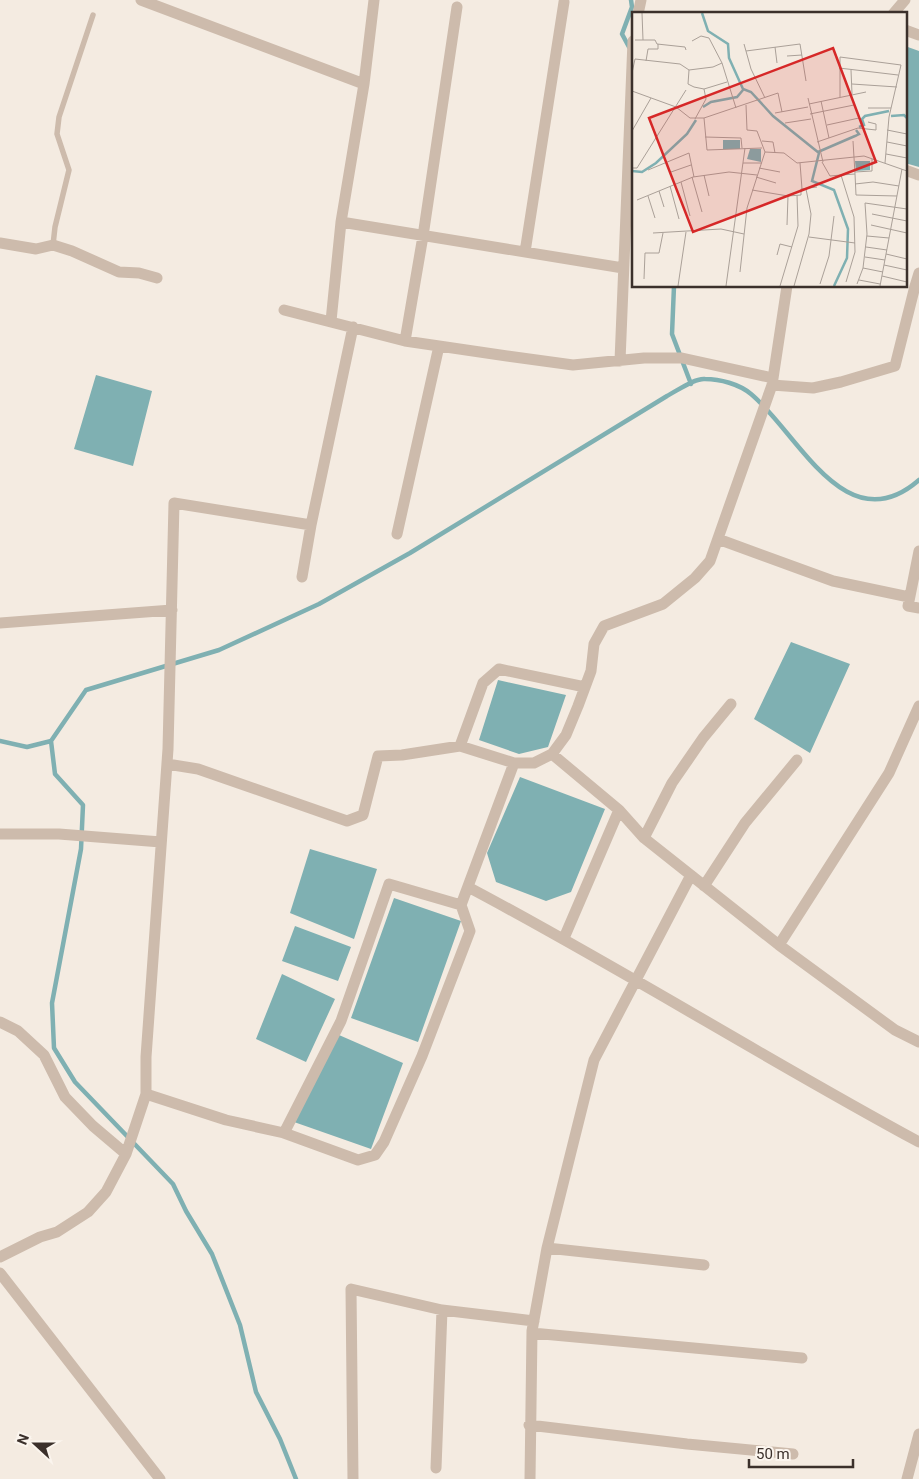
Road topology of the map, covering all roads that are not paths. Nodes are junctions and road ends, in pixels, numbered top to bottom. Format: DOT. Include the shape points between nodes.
graph roads {
  1 [pos="141,0"];
  2 [pos="374,0"];
  3 [pos="905,0"];
  4 [pos="564,2"];
  5 [pos="163,4"];
  6 [pos="457,7"];
  7 [pos="895,12"];
  8 [pos="93,15"];
  9 [pos="906,30"];
  10 [pos="919,35"];
  11 [pos="632,64"];
  12 [pos="364,84"];
  13 [pos="906,170"];
  14 [pos="919,175"];
  15 [pos="341,222"];
  16 [pos="423,236"];
  17 [pos="0,243"];
  18 [pos="53,245"];
  19 [pos="524,252"];
  20 [pos="623,268"];
  21 [pos="919,274"];
  22 [pos="157,278"];
  23 [pos="917,287"];
  24 [pos="788,288"];
  25 [pos="284,310"];
  26 [pos="331,322"];
  27 [pos="353,327"];
  28 [pos="405,341"];
  29 [pos="439,346"];
  30 [pos="620,361"];
  31 [pos="772,382"];
  32 [pos="311,525"];
  33 [pos="398,534"];
  34 [pos="718,540"];
  35 [pos="919,551"];
  36 [pos="918,564"];
  37 [pos="302,578"];
  38 [pos="909,597"];
  39 [pos="919,608"];
  40 [pos="172,610"];
  41 [pos="0,623"];
  42 [pos="585,687"];
  43 [pos="731,704"];
  44 [pos="918,711"];
  45 [pos="460,746"];
  46 [pos="552,754"];
  47 [pos="797,760"];
  48 [pos="514,763"];
  49 [pos="166,764"];
  50 [pos="618,810"];
  51 [pos="0,834"];
  52 [pos="644,838"];
  53 [pos="161,842"];
  54 [pos="691,875"];
  55 [pos="704,886"];
  56 [pos="468,887"];
  57 [pos="461,905"];
  58 [pos="564,938"];
  59 [pos="779,945"];
  60 [pos="635,979"];
  61 [pos="0,1022"];
  62 [pos="919,1042"];
  63 [pos="146,1094"];
  64 [pos="284,1133"];
  65 [pos="919,1142"];
  66 [pos="126,1154"];
  67 [pos="546,1248"];
  68 [pos="0,1258"];
  69 [pos="704,1265"];
  70 [pos="0,1273"];
  71 [pos="442,1310"];
  72 [pos="534,1321"];
  73 [pos="532,1333"];
  74 [pos="802,1358"];
  75 [pos="529,1425"];
  76 [pos="919,1434"];
  77 [pos="793,1454"];
  78 [pos="436,1468"];
  79 [pos="160,1479"];
  80 [pos="353,1479"];
  81 [pos="530,1479"];
  82 [pos="907,1479"];
  1 -- 5 [label="street"];
  2 -- 12 [label="street"];
  3 -- 7 [label="street"];
  4 -- 19 [label="street"];
  5 -- 12 [label="street"];
  6 -- 16 [label="street"];
  8 -- 18 [label="lane" via="59,117 57,134 69,170 54,226"];
  9 -- 10 [label="street"];
  11 -- 20 [label="street"];
  12 -- 15 [label="street"];
  13 -- 14 [label="street"];
  15 -- 16 [label="street"];
  15 -- 26 [label="street"];
  16 -- 19 [label="street"];
  16 -- 28 [label="street"];
  17 -- 18 [label="street" via="36,249"];
  18 -- 22 [label="street" via="72,250 119,272"];
  19 -- 20 [label="street"];
  20 -- 30 [label="street"];
  21 -- 23 [label="street"];
  23 -- 31 [label="street" via="895,366 813,388"];
  24 -- 31 [label="street"];
  25 -- 26 [label="street"];
  26 -- 27 [label="street"];
  27 -- 28 [label="street"];
  27 -- 32 [label="street"];
  28 -- 29 [label="street"];
  29 -- 30 [label="street" via="573,365"];
  29 -- 33 [label="street"];
  30 -- 31 [label="street" via="682,358"];
  31 -- 34 [label="street"];
  32 -- 37 [label="street"];
  32 -- 40 [label="street" via="174,503"];
  34 -- 38 [label="street" via="833,581"];
  34 -- 42 [label="street" via="710,561 696,578 663,604 604,626 594,644 591,671"];
  35 -- 36 [label="street"];
  36 -- 38 [label="street"];
  38 -- 39 [label="street" via="908,606"];
  40 -- 41 [label="street"];
  40 -- 49 [label="street"];
  42 -- 45 [label="street" via="499,669 483,683"];
  42 -- 46 [label="street" via="566,735"];
  43 -- 52 [label="street" via="672,783"];
  44 -- 59 [label="street" via="889,773"];
  45 -- 48 [label="street"];
  45 -- 49 [label="street" via="378,756 363,815 347,821 198,769"];
  46 -- 48 [label="street" via="534,763"];
  46 -- 50 [label="street"];
  47 -- 55 [label="street" via="745,824"];
  48 -- 56 [label="street"];
  49 -- 53 [label="street"];
  50 -- 52 [label="street"];
  50 -- 58 [label="street"];
  51 -- 53 [label="street" via="59,834"];
  52 -- 54 [label="street"];
  53 -- 63 [label="street"];
  54 -- 55 [label="street"];
  54 -- 60 [label="street"];
  55 -- 59 [label="street"];
  56 -- 57 [label="street"];
  56 -- 58 [label="street"];
  57 -- 64 [label="street" via="389,884 341,1022"];
  57 -- 64 [label="street" via="470,931 422,1056 376,1156 358,1160"];
  58 -- 60 [label="street"];
  59 -- 62 [label="street" via="895,1030"];
  60 -- 65 [label="street" via="839,1099"];
  60 -- 67 [label="street" via="594,1060"];
  61 -- 66 [label="street" via="18,1031 44,1055 65,1097"];
  63 -- 64 [label="street" via="226,1120"];
  63 -- 66 [label="street"];
  66 -- 68 [label="street" via="106,1192 88,1212 57,1232 40,1236"];
  67 -- 69 [label="street"];
  67 -- 72 [label="street"];
  70 -- 79 [label="street"];
  71 -- 72 [label="street"];
  71 -- 78 [label="street"];
  71 -- 80 [label="street" via="351,1289"];
  72 -- 73 [label="street"];
  73 -- 74 [label="street"];
  73 -- 75 [label="street"];
  75 -- 77 [label="street"];
  75 -- 81 [label="street"];
  76 -- 82 [label="street"];
}
